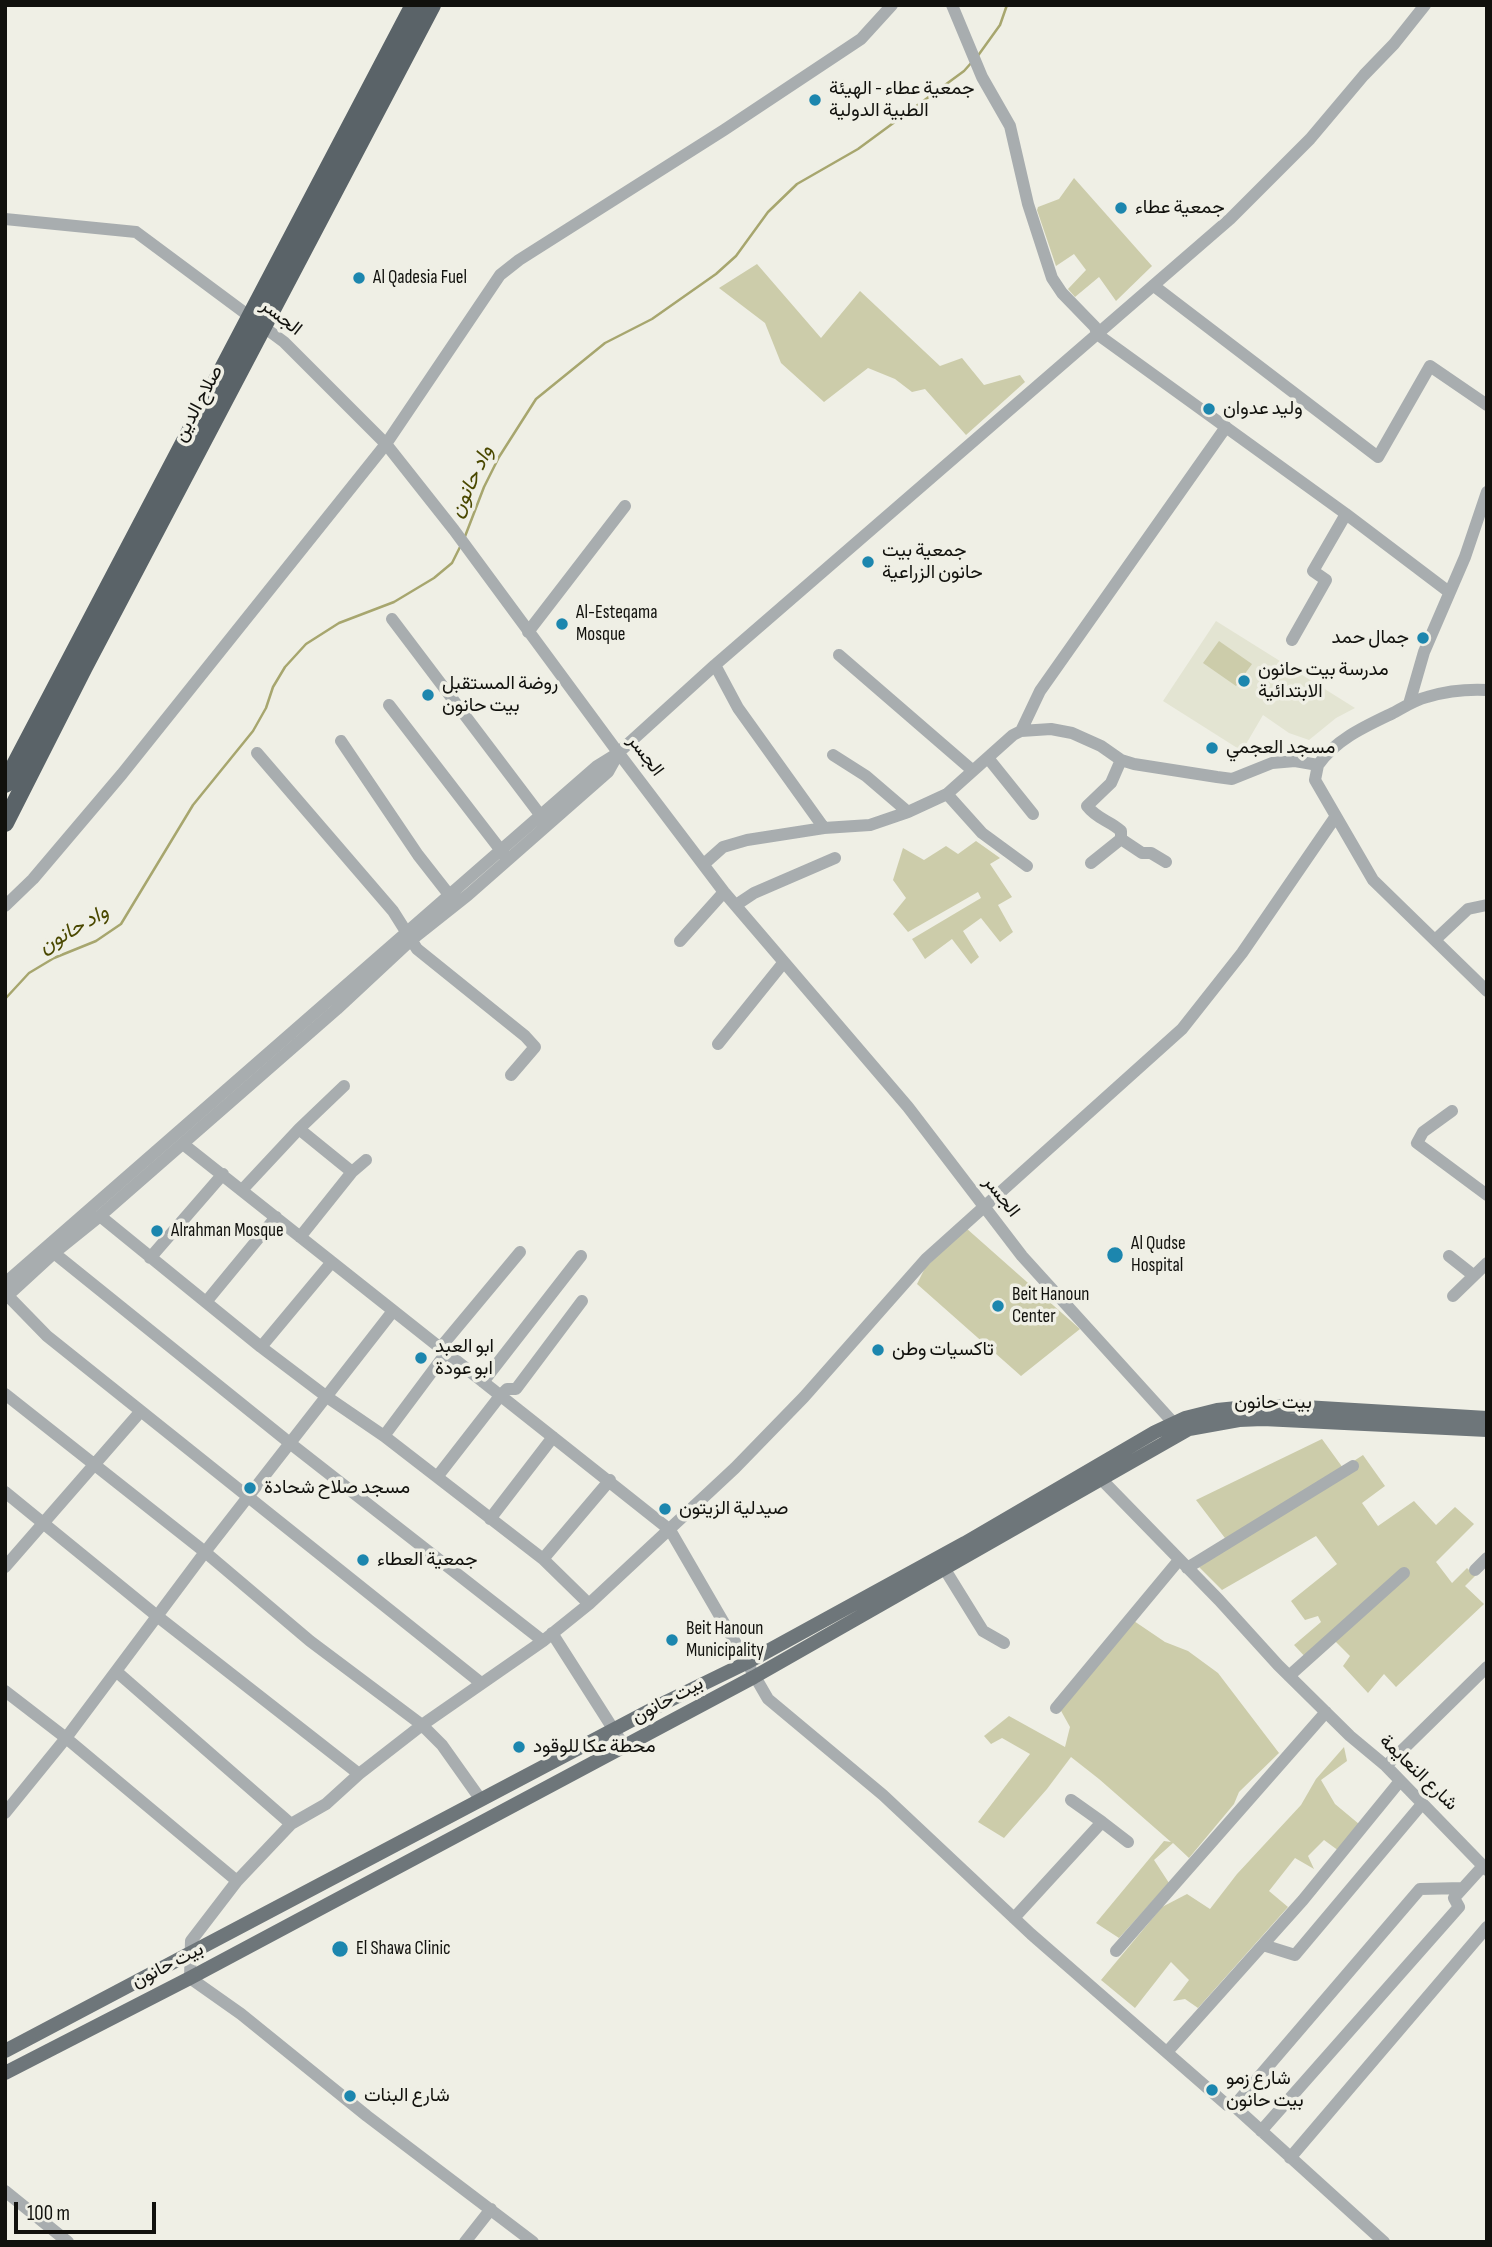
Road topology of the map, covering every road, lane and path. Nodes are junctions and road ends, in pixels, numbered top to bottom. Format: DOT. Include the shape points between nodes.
graph roads {
  1 [pos="414,5"];
  2 [pos="432,5"];
  3 [pos="892,5"];
  4 [pos="952,5"];
  5 [pos="1425,5"];
  6 [pos="5,219"];
  7 [pos="1154,286"];
  8 [pos="257,322"];
  9 [pos="1097,334"];
  10 [pos="1487,405"];
  11 [pos="1226,427"];
  12 [pos="386,444"];
  13 [pos="1487,492"];
  14 [pos="625,506"];
  15 [pos="1346,514"];
  16 [pos="1449,592"];
  17 [pos="393,619"];
  18 [pos="528,632"];
  19 [pos="1292,640"];
  20 [pos="839,655"];
  21 [pos="715,665"];
  22 [pos="1487,690"];
  23 [pos="1409,704"];
  24 [pos="388,705"];
  25 [pos="1021,731"];
  26 [pos="341,741"];
  27 [pos="257,753"];
  28 [pos="618,753"];
  29 [pos="833,755"];
  30 [pos="988,758"];
  31 [pos="1121,760"];
  32 [pos="1318,765"];
  33 [pos="972,770"];
  34 [pos="5,784"];
  35 [pos="947,794"];
  36 [pos="908,811"];
  37 [pos="1033,814"];
  38 [pos="1336,816"];
  39 [pos="541,822"];
  40 [pos="5,823"];
  41 [pos="824,828"];
  42 [pos="1121,839"];
  43 [pos="504,855"];
  44 [pos="835,858"];
  45 [pos="1166,862"];
  46 [pos="1091,863"];
  47 [pos="704,864"];
  48 [pos="1027,866"];
  49 [pos="724,892"];
  50 [pos="453,900"];
  51 [pos="736,905"];
  52 [pos="1487,905"];
  53 [pos="5,906"];
  54 [pos="409,936"];
  55 [pos="1435,940"];
  56 [pos="680,941"];
  57 [pos="784,962"];
  58 [pos="1487,990"];
  59 [pos="718,1044"];
  60 [pos="512,1074"];
  61 [pos="344,1086"];
  62 [pos="1452,1111"];
  63 [pos="299,1129"];
  64 [pos="183,1144"];
  65 [pos="366,1160"];
  66 [pos="352,1172"];
  67 [pos="223,1174"];
  68 [pos="242,1190"];
  69 [pos="1487,1195"];
  70 [pos="983,1206"];
  71 [pos="100,1216"];
  72 [pos="275,1217"];
  73 [pos="300,1237"];
  74 [pos="520,1252"];
  75 [pos="54,1253"];
  76 [pos="581,1256"];
  77 [pos="1449,1256"];
  78 [pos="150,1258"];
  79 [pos="331,1263"];
  80 [pos="1487,1263"];
  81 [pos="1473,1275"];
  82 [pos="5,1283"];
  83 [pos="1453,1296"];
  84 [pos="7,1297"];
  85 [pos="582,1301"];
  86 [pos="206,1302"];
  87 [pos="393,1311"];
  88 [pos="261,1347"];
  89 [pos="443,1351"];
  90 [pos="483,1382"];
  91 [pos="5,1394"];
  92 [pos="500,1396"];
  93 [pos="327,1397"];
  94 [pos="141,1411"];
  95 [pos="1487,1418"];
  96 [pos="1178,1428"];
  97 [pos="1487,1430"];
  98 [pos="384,1436"];
  99 [pos="553,1437"];
  100 [pos="291,1444"];
  101 [pos="94,1465"];
  102 [pos="1353,1466"];
  103 [pos="437,1477"];
  104 [pos="610,1480"];
  105 [pos="1102,1480"];
  106 [pos="5,1492"];
  107 [pos="250,1496"];
  108 [pos="490,1519"];
  109 [pos="43,1521"];
  110 [pos="670,1530"];
  111 [pos="205,1552"];
  112 [pos="1487,1558"];
  113 [pos="543,1559"];
  114 [pos="1183,1564"];
  115 [pos="5,1567"];
  116 [pos="944,1568"];
  117 [pos="1475,1570"];
  118 [pos="1404,1573"];
  119 [pos="589,1604"];
  120 [pos="157,1616"];
  121 [pos="548,1637"];
  122 [pos="1004,1643"];
  123 [pos="746,1663"];
  124 [pos="1487,1667"];
  125 [pos="117,1672"];
  126 [pos="1289,1676"];
  127 [pos="754,1677"];
  128 [pos="481,1683"];
  129 [pos="5,1691"];
  130 [pos="1056,1708"];
  131 [pos="1326,1712"];
  132 [pos="422,1725"];
  133 [pos="614,1730"];
  134 [pos="66,1738"];
  135 [pos="624,1746"];
  136 [pos="1386,1766"];
  137 [pos="537,1770"];
  138 [pos="359,1774"];
  139 [pos="1400,1781"];
  140 [pos="546,1787"];
  141 [pos="481,1800"];
  142 [pos="1071,1800"];
  143 [pos="1422,1804"];
  144 [pos="5,1813"];
  145 [pos="1102,1822"];
  146 [pos="291,1824"];
  147 [pos="1128,1842"];
  148 [pos="1485,1868"];
  149 [pos="237,1881"];
  150 [pos="1463,1888"];
  151 [pos="1014,1918"];
  152 [pos="1487,1927"];
  153 [pos="1263,1945"];
  154 [pos="1116,1951"];
  155 [pos="190,1955"];
  156 [pos="190,1978"];
  157 [pos="5,2051"];
  158 [pos="1167,2052"];
  159 [pos="5,2073"];
  160 [pos="1234,2106"];
  161 [pos="1261,2131"];
  162 [pos="1290,2158"];
  163 [pos="5,2191"];
  164 [pos="491,2209"];
  165 [pos="68,2242"];
  166 [pos="465,2242"];
  167 [pos="533,2242"];
  168 [pos="1384,2242"];
  1 -- 8 [label="highway, صلاح الدين"];
  2 -- 8 [label="highway, صلاح الدين"];
  3 -- 12 [label="street" via="861,39 500,275"];
  4 -- 9 [label="street" via="982,77 1010,126 1052,278"];
  5 -- 7 [label="street" via="1310,139"];
  6 -- 8 [label="street, الجسر" via="136,232"];
  7 -- 9 [label="street"];
  7 -- 10 [label="street" via="1378,457 1430,366"];
  8 -- 12 [label="street, الجسر" via="284,342"];
  8 -- 34 [label="highway, صلاح الدين"];
  8 -- 40 [label="highway, صلاح الدين"];
  9 -- 11 [label="street"];
  9 -- 21 [label="street"];
  11 -- 15 [label="street"];
  11 -- 25 [label="street" via="1040,691"];
  12 -- 18 [label="street, الجسر"];
  12 -- 53 [label="street" via="122,774"];
  13 -- 16 [label="street"];
  14 -- 18 [label="street"];
  15 -- 16 [label="street"];
  15 -- 19 [label="street" via="1313,571 1326,580"];
  16 -- 23 [label="street"];
  17 -- 39 [label="street"];
  18 -- 28 [label="street, الجسر"];
  20 -- 33 [label="street"];
  21 -- 28 [label="street"];
  21 -- 41 [label="street" via="738,708"];
  22 -- 23 [label="street" via="1450,692"];
  23 -- 32 [label="street" via="1339,743"];
  24 -- 43 [label="street"];
  25 -- 30 [label="street"];
  25 -- 31 [label="street" via="1072,733"];
  26 -- 50 [label="street"];
  27 -- 54 [label="street" via="393,911"];
  28 -- 39 [label="street" via="597,766"];
  28 -- 47 [label="street, الجسر"];
  29 -- 36 [label="street"];
  30 -- 33 [label="street"];
  30 -- 37 [label="street"];
  31 -- 32 [label="street" via="1231,779 1272,763"];
  31 -- 42 [label="street" via="1111,783 1087,806 1097,818 1114,824"];
  32 -- 38 [label="street" via="1315,780"];
  33 -- 35 [label="street"];
  35 -- 36 [label="street"];
  35 -- 48 [label="street" via="982,833"];
  36 -- 41 [label="street" via="870,825"];
  38 -- 55 [label="street" via="1373,880"];
  38 -- 70 [label="street" via="1242,953 1182,1029"];
  39 -- 43 [label="street"];
  41 -- 47 [label="street" via="723,847"];
  42 -- 45 [label="street"];
  42 -- 46 [label="street"];
  43 -- 50 [label="street"];
  44 -- 51 [label="street"];
  47 -- 49 [label="street, الجسر"];
  49 -- 51 [label="street, الجسر"];
  49 -- 56 [label="street"];
  50 -- 54 [label="street"];
  51 -- 57 [label="street, الجسر"];
  52 -- 55 [label="street" via="1468,909"];
  54 -- 60 [label="street" via="417,949 535,1047"];
  54 -- 64 [label="street" via="337,1009"];
  54 -- 82 [label="street"];
  55 -- 58 [label="street"];
  57 -- 59 [label="street"];
  57 -- 70 [label="street, الجسر" via="908,1107"];
  61 -- 63 [label="street"];
  62 -- 69 [label="street" via="1423,1132 1417,1143"];
  63 -- 66 [label="street"];
  63 -- 68 [label="street"];
  64 -- 67 [label="street"];
  64 -- 71 [label="street"];
  65 -- 66 [label="street"];
  66 -- 73 [label="street"];
  67 -- 68 [label="street"];
  67 -- 78 [label="street"];
  68 -- 72 [label="street"];
  70 -- 96 [label="street, الجسر" via="1048,1286"];
  70 -- 110 [label="street" via="926,1259 804,1397"];
  71 -- 75 [label="street"];
  71 -- 78 [label="street"];
  72 -- 73 [label="street"];
  72 -- 86 [label="street"];
  73 -- 79 [label="street"];
  74 -- 89 [label="street"];
  75 -- 84 [label="street"];
  75 -- 100 [label="street"];
  76 -- 90 [label="street"];
  77 -- 81 [label="street"];
  78 -- 86 [label="street"];
  79 -- 87 [label="street"];
  79 -- 88 [label="street"];
  80 -- 81 [label="street"];
  81 -- 83 [label="street"];
  84 -- 94 [label="street" via="47,1336"];
  85 -- 92 [label="street" via="516,1389 507,1389"];
  86 -- 88 [label="street"];
  87 -- 89 [label="street"];
  87 -- 93 [label="street"];
  88 -- 93 [label="street"];
  89 -- 90 [label="street"];
  89 -- 98 [label="street"];
  90 -- 92 [label="street"];
  91 -- 101 [label="street"];
  92 -- 99 [label="street"];
  92 -- 103 [label="street"];
  93 -- 98 [label="street"];
  93 -- 100 [label="street"];
  94 -- 101 [label="street"];
  94 -- 107 [label="street"];
  95 -- 96 [label="main road, بيت حانون" via="1288,1406 1217,1410"];
  96 -- 97 [label="main road, بيت حانون" via="1263,1419"];
  96 -- 105 [label="main road, بيت حانون"];
  96 -- 123 [label="main road, بيت حانون"];
  98 -- 103 [label="street"];
  99 -- 104 [label="street"];
  99 -- 108 [label="street"];
  100 -- 107 [label="street"];
  100 -- 121 [label="street"];
  101 -- 109 [label="street"];
  101 -- 111 [label="street"];
  102 -- 114 [label="street"];
  103 -- 108 [label="street"];
  104 -- 110 [label="street"];
  104 -- 113 [label="street"];
  105 -- 114 [label="street, شارع النعايمة"];
  105 -- 116 [label="main road, بيت حانون"];
  106 -- 109 [label="street"];
  107 -- 111 [label="street"];
  107 -- 128 [label="street"];
  108 -- 113 [label="street"];
  109 -- 115 [label="street"];
  109 -- 120 [label="street"];
  110 -- 119 [label="street"];
  110 -- 123 [label="street"];
  111 -- 120 [label="street"];
  111 -- 132 [label="street" via="310,1641"];
  112 -- 117 [label="street"];
  113 -- 119 [label="street"];
  114 -- 126 [label="street, شارع النعايمة"];
  114 -- 130 [label="street"];
  116 -- 122 [label="street" via="983,1631"];
  116 -- 127 [label="main road, بيت حانون"];
  118 -- 126 [label="street"];
  119 -- 121 [label="street"];
  120 -- 125 [label="street"];
  120 -- 138 [label="street"];
  121 -- 128 [label="street"];
  121 -- 133 [label="street"];
  123 -- 127 [label="street"];
  123 -- 133 [label="main road, بيت حانون"];
  124 -- 136 [label="street"];
  125 -- 134 [label="street"];
  125 -- 146 [label="street"];
  126 -- 131 [label="street, شارع النعايمة"];
  127 -- 135 [label="main road, بيت حانون"];
  127 -- 151 [label="street" via="768,1699 883,1794"];
  128 -- 132 [label="street"];
  129 -- 134 [label="street"];
  131 -- 136 [label="street, شارع النعايمة"];
  131 -- 154 [label="street"];
  132 -- 138 [label="street"];
  132 -- 141 [label="street"];
  133 -- 135 [label="street"];
  133 -- 137 [label="main road, بيت حانون"];
  134 -- 144 [label="street"];
  134 -- 149 [label="street"];
  135 -- 140 [label="main road, بيت حانون"];
  136 -- 139 [label="street, شارع النعايمة"];
  137 -- 140 [label="street"];
  137 -- 141 [label="main road, بيت حانون"];
  138 -- 146 [label="street" via="326,1804"];
  139 -- 143 [label="street, شارع النعايمة"];
  139 -- 153 [label="street"];
  140 -- 156 [label="main road, بيت حانون"];
  141 -- 155 [label="main road, بيت حانون"];
  142 -- 145 [label="street"];
  143 -- 148 [label="street, شارع النعايمة"];
  143 -- 153 [label="street" via="1296,1955"];
  145 -- 147 [label="street"];
  145 -- 151 [label="street"];
  146 -- 149 [label="street"];
  148 -- 150 [label="street"];
  149 -- 155 [label="street" via="191,1941"];
  150 -- 160 [label="street" via="1420,1889"];
  150 -- 161 [label="street" via="1454,1898 1459,1907"];
  151 -- 158 [label="street"];
  152 -- 162 [label="street"];
  153 -- 158 [label="street"];
  155 -- 156 [label="street"];
  155 -- 157 [label="main road, بيت حانون"];
  156 -- 159 [label="main road, بيت حانون"];
  156 -- 164 [label="street"];
  158 -- 160 [label="street" via="1227,2105"];
  160 -- 161 [label="street"];
  161 -- 162 [label="street"];
  162 -- 168 [label="street"];
  163 -- 165 [label="street"];
  164 -- 166 [label="street"];
  164 -- 167 [label="street"];
}
